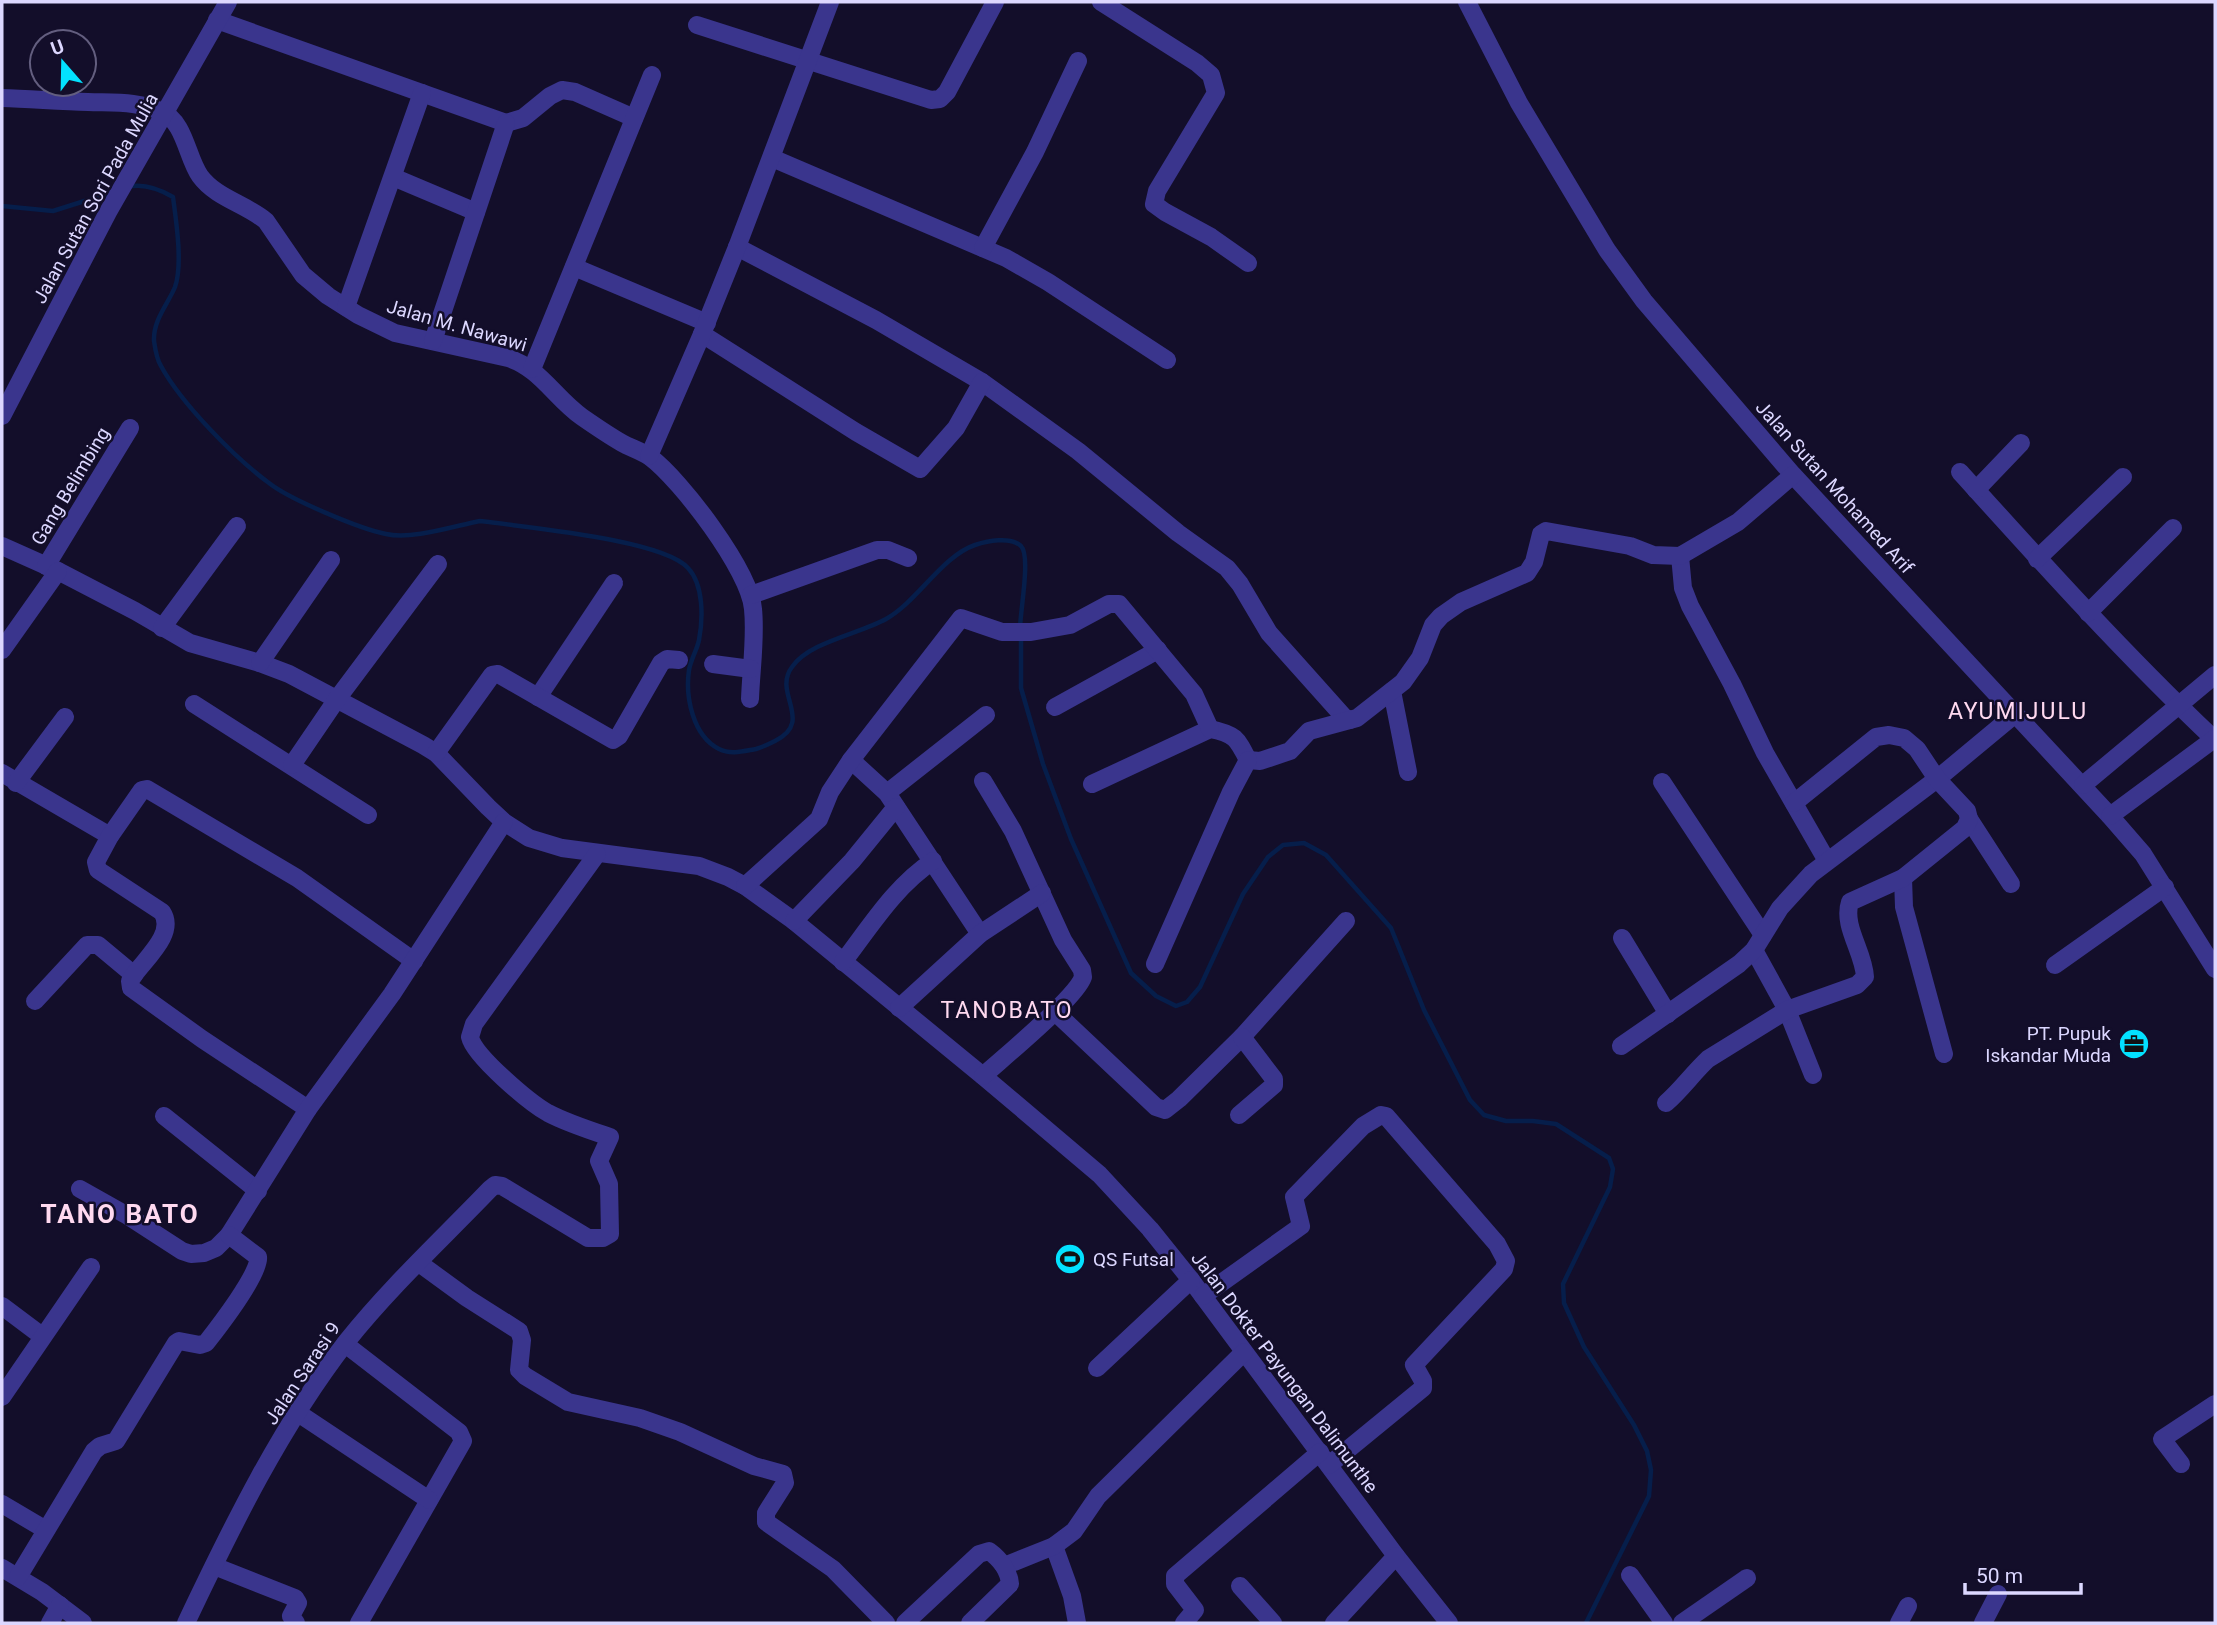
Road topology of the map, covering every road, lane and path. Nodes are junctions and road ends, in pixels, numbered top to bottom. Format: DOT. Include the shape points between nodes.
graph roads {
  1 [pos="228,2"];
  2 [pos="830,2"];
  3 [pos="995,2"];
  4 [pos="1101,2"];
  5 [pos="1467,2"];
  6 [pos="217,20"];
  7 [pos="697,25"];
  8 [pos="808,60"];
  9 [pos="1078,61"];
  10 [pos="652,75"];
  11 [pos="422,93"];
  12 [pos="2,98"];
  13 [pos="164,112"];
  14 [pos="634,118"];
  15 [pos="506,123"];
  16 [pos="772,158"];
  17 [pos="393,177"];
  18 [pos="476,212"];
  19 [pos="737,247"];
  20 [pos="982,248"];
  21 [pos="1248,263"];
  22 [pos="574,267"];
  23 [pos="346,307"];
  24 [pos="704,329"];
  25 [pos="433,341"];
  26 [pos="1167,360"];
  27 [pos="532,369"];
  28 [pos="982,382"];
  29 [pos="2,416"];
  30 [pos="130,428"];
  31 [pos="2021,443"];
  32 [pos="649,456"];
  33 [pos="1959,472"];
  34 [pos="1793,475"];
  35 [pos="2123,477"];
  36 [pos="1976,490"];
  37 [pos="237,526"];
  38 [pos="2173,528"];
  39 [pos="2,546"];
  40 [pos="1680,556"];
  41 [pos="908,558"];
  42 [pos="2038,559"];
  43 [pos="331,560"];
  44 [pos="438,564"];
  45 [pos="52,568"];
  46 [pos="614,583"];
  47 [pos="751,594"];
  48 [pos="2088,613"];
  49 [pos="162,628"];
  50 [pos="2,650"];
  51 [pos="1158,650"];
  52 [pos="679,660"];
  53 [pos="260,663"];
  54 [pos="713,664"];
  55 [pos="751,668"];
  56 [pos="2215,675"];
  57 [pos="1392,691"];
  58 [pos="538,696"];
  59 [pos="337,699"];
  60 [pos="750,699"];
  61 [pos="194,704"];
  62 [pos="2177,706"];
  63 [pos="1055,707"];
  64 [pos="986,715"];
  65 [pos="2014,715"];
  66 [pos="65,717"];
  67 [pos="1350,720"];
  68 [pos="1210,729"];
  69 [pos="2215,740"];
  70 [pos="436,753"];
  71 [pos="851,760"];
  72 [pos="1248,760"];
  73 [pos="292,765"];
  74 [pos="1408,772"];
  75 [pos="9,778"];
  76 [pos="1937,779"];
  77 [pos="983,781"];
  78 [pos="1662,782"];
  79 [pos="1092,785"];
  80 [pos="2083,785"];
  81 [pos="891,800"];
  82 [pos="1794,803"];
  83 [pos="368,815"];
  84 [pos="2110,816"];
  85 [pos="1969,820"];
  86 [pos="505,822"];
  87 [pos="110,836"];
  88 [pos="597,854"];
  89 [pos="933,861"];
  90 [pos="1827,861"];
  91 [pos="1903,878"];
  92 [pos="2011,884"];
  93 [pos="744,886"];
  94 [pos="2165,887"];
  95 [pos="1042,894"];
  96 [pos="794,921"];
  97 [pos="1346,921"];
  98 [pos="980,934"];
  99 [pos="1622,938"];
  100 [pos="1758,942"];
  101 [pos="414,961"];
  102 [pos="843,962"];
  103 [pos="1155,964"];
  104 [pos="2055,965"];
  105 [pos="2215,969"];
  106 [pos="134,975"];
  107 [pos="35,1001"];
  108 [pos="898,1008"];
  109 [pos="1787,1010"];
  110 [pos="1054,1011"];
  111 [pos="1668,1014"];
  112 [pos="1242,1037"];
  113 [pos="1621,1046"];
  114 [pos="1944,1054"];
  115 [pos="1813,1075"];
  116 [pos="983,1076"];
  117 [pos="1666,1103"];
  118 [pos="308,1109"];
  119 [pos="1239,1115"];
  120 [pos="164,1116"];
  121 [pos="80,1189"];
  122 [pos="258,1191"];
  123 [pos="229,1235"];
  124 [pos="419,1263"];
  125 [pos="91,1267"];
  126 [pos="1191,1280"];
  127 [pos="1203,1296"];
  128 [pos="2,1306"];
  129 [pos="42,1336"];
  130 [pos="345,1344"];
  131 [pos="1244,1352"];
  132 [pos="1097,1368"];
  133 [pos="2,1397"];
  134 [pos="2215,1404"];
  135 [pos="298,1413"];
  136 [pos="1324,1459"];
  137 [pos="2181,1464"];
  138 [pos="429,1500"];
  139 [pos="2,1504"];
  140 [pos="46,1530"];
  141 [pos="1054,1546"];
  142 [pos="1396,1556"];
  143 [pos="214,1566"];
  144 [pos="1004,1566"];
  145 [pos="2,1568"];
  146 [pos="1630,1575"];
  147 [pos="18,1577"];
  148 [pos="1747,1578"];
  149 [pos="1240,1586"];
  150 [pos="1998,1594"];
  151 [pos="60,1605"];
  152 [pos="1908,1606"];
  153 [pos="50,1623"];
  154 [pos="83,1623"];
  155 [pos="186,1623"];
  156 [pos="296,1623"];
  157 [pos="359,1623"];
  158 [pos="886,1623"];
  159 [pos="905,1623"];
  160 [pos="970,1623"];
  161 [pos="1077,1623"];
  162 [pos="1184,1623"];
  163 [pos="1273,1623"];
  164 [pos="1334,1623"];
  165 [pos="1449,1623"];
  166 [pos="1664,1623"];
  167 [pos="1682,1623"];
  168 [pos="1899,1623"];
  169 [pos="1983,1623"];
  1 -- 6 [label="street, Jalan Sutan Sori Pada Mulia"];
  2 -- 8 [label="street"];
  3 -- 8 [label="street" via="940,99 931,100"];
  4 -- 21 [label="street" via="1212,75 1216,93 1157,191 1154,204"];
  5 -- 34 [label="street, Jalan Sutan Mohamed Arif" via="1519,103 1607,250 1670,333"];
  6 -- 11 [label="street"];
  6 -- 13 [label="street, Jalan Sutan Sori Pada Mulia"];
  7 -- 8 [label="street"];
  8 -- 16 [label="street"];
  9 -- 20 [label="street"];
  10 -- 14 [label="street"];
  11 -- 15 [label="street"];
  11 -- 17 [label="street"];
  12 -- 13 [label="street" via="123,103"];
  13 -- 23 [label="street, Jalan M. Nawawi" via="203,179 266,221 303,275"];
  13 -- 29 [label="street, Jalan Sutan Sori Pada Mulia"];
  14 -- 15 [label="street" via="562,90 523,118"];
  14 -- 22 [label="street"];
  15 -- 18 [label="street"];
  16 -- 19 [label="street"];
  16 -- 20 [label="street"];
  17 -- 18 [label="street"];
  17 -- 23 [label="street"];
  18 -- 25 [label="street"];
  19 -- 24 [label="street"];
  19 -- 28 [label="street"];
  20 -- 26 [label="street" via="1048,282"];
  22 -- 24 [label="street"];
  22 -- 27 [label="street"];
  23 -- 25 [label="street, Jalan M. Nawawi" via="396,333"];
  24 -- 28 [label="street" via="856,432 920,469 956,428"];
  24 -- 32 [label="street"];
  25 -- 27 [label="street, Jalan M. Nawawi" via="508,358"];
  27 -- 32 [label="street, Jalan M. Nawawi" via="575,412"];
  28 -- 67 [label="street" via="1227,568 1269,633"];
  30 -- 45 [label="street, Gang Belimbing"];
  31 -- 36 [label="street"];
  32 -- 47 [label="street, Jalan M. Nawawi" via="708,524"];
  33 -- 36 [label="street"];
  34 -- 40 [label="street" via="1738,522"];
  34 -- 65 [label="street, Jalan Sutan Mohamed Arif"];
  35 -- 42 [label="street"];
  36 -- 42 [label="street"];
  37 -- 49 [label="street"];
  38 -- 48 [label="street"];
  39 -- 45 [label="street, Jalan Dokter Payungan Dalimunthe"];
  40 -- 57 [label="street" via="1653,555 1546,531 1527,573 1461,602 1441,616 1420,658"];
  40 -- 82 [label="street" via="1690,606"];
  41 -- 47 [label="street" via="877,550"];
  42 -- 48 [label="street"];
  43 -- 53 [label="street"];
  44 -- 59 [label="street"];
  45 -- 49 [label="street, Jalan Dokter Payungan Dalimunthe"];
  45 -- 50 [label="street, Gang Belimbing"];
  46 -- 58 [label="street"];
  47 -- 55 [label="street, Jalan M. Nawawi"];
  48 -- 62 [label="street"];
  49 -- 53 [label="street, Jalan Dokter Payungan Dalimunthe" via="202,648"];
  51 -- 63 [label="street"];
  51 -- 68 [label="street" via="1194,694"];
  51 -- 71 [label="street" via="1119,604 1109,604 1059,629 1031,632 1002,632 960,619"];
  52 -- 58 [label="street" via="663,661 616,739"];
  53 -- 59 [label="street, Jalan Dokter Payungan Dalimunthe"];
  54 -- 55 [label="street"];
  55 -- 60 [label="street, Jalan M. Nawawi"];
  56 -- 62 [label="street"];
  57 -- 67 [label="street"];
  57 -- 74 [label="street"];
  58 -- 70 [label="street" via="492,675"];
  59 -- 70 [label="street, Jalan Dokter Payungan Dalimunthe"];
  59 -- 73 [label="street"];
  61 -- 73 [label="street"];
  62 -- 69 [label="street"];
  62 -- 80 [label="street"];
  64 -- 81 [label="street"];
  65 -- 76 [label="street"];
  65 -- 80 [label="street, Jalan Sutan Mohamed Arif"];
  66 -- 75 [label="street"];
  67 -- 72 [label="street" via="1309,731 1290,751"];
  68 -- 72 [label="street" via="1237,738"];
  68 -- 79 [label="street"];
  69 -- 84 [label="street"];
  70 -- 86 [label="street, Jalan Dokter Payungan Dalimunthe"];
  71 -- 81 [label="street"];
  71 -- 93 [label="street" via="819,819"];
  72 -- 103 [label="street"];
  73 -- 83 [label="street"];
  75 -- 87 [label="street"];
  76 -- 82 [label="street" via="1917,749 1903,738 1877,737"];
  76 -- 85 [label="street" via="1967,811"];
  76 -- 90 [label="street"];
  77 -- 95 [label="street"];
  78 -- 100 [label="street"];
  80 -- 84 [label="street, Jalan Sutan Mohamed Arif"];
  81 -- 89 [label="street"];
  81 -- 96 [label="street" via="852,861"];
  82 -- 90 [label="street"];
  84 -- 94 [label="street, Jalan Sutan Mohamed Arif"];
  85 -- 91 [label="street"];
  85 -- 92 [label="street"];
  86 -- 88 [label="street, Jalan Dokter Payungan Dalimunthe" via="546,844"];
  86 -- 101 [label="street"];
  87 -- 101 [label="street" via="147,789 297,878"];
  87 -- 106 [label="street" via="96,862 98,870 162,912 167,921 166,932"];
  88 -- 93 [label="street, Jalan Dokter Payungan Dalimunthe" via="699,866"];
  88 -- 124 [label="street, Jalan Sarasi 9" via="474,1024 470,1037 477,1053 533,1103 610,1137 599,1161 609,1184 610,1234 588,1238 495,1185"];
  89 -- 98 [label="street"];
  89 -- 102 [label="street" via="900,890"];
  90 -- 100 [label="street" via="1780,908"];
  91 -- 109 [label="street" via="1850,902 1848,918 1865,977 1857,985"];
  91 -- 114 [label="street" via="1904,907"];
  93 -- 96 [label="street, Jalan Dokter Payungan Dalimunthe"];
  94 -- 104 [label="street"];
  94 -- 105 [label="street, Jalan Sutan Mohamed Arif"];
  95 -- 98 [label="street"];
  95 -- 110 [label="street" via="1083,974 1079,986"];
  96 -- 102 [label="street, Jalan Dokter Payungan Dalimunthe"];
  97 -- 112 [label="street"];
  98 -- 108 [label="street"];
  99 -- 111 [label="street"];
  100 -- 109 [label="street"];
  100 -- 111 [label="street" via="1717,981"];
  101 -- 118 [label="street"];
  102 -- 108 [label="street, Jalan Dokter Payungan Dalimunthe"];
  106 -- 107 [label="street" via="98,945 87,944"];
  106 -- 118 [label="street" via="131,988 152,1005"];
  108 -- 116 [label="street, Jalan Dokter Payungan Dalimunthe"];
  109 -- 115 [label="street"];
  109 -- 117 [label="street" via="1708,1059"];
  110 -- 112 [label="street" via="1162,1110"];
  110 -- 116 [label="street"];
  111 -- 113 [label="street"];
  112 -- 119 [label="street" via="1274,1085"];
  116 -- 126 [label="street, Jalan Dokter Payungan Dalimunthe" via="1099,1174"];
  118 -- 122 [label="street"];
  120 -- 122 [label="street"];
  121 -- 123 [label="street" via="191,1254 216,1248"];
  122 -- 123 [label="street"];
  123 -- 140 [label="street" via="258,1256 259,1265 249,1282 206,1343 176,1343 116,1441 94,1451"];
  124 -- 130 [label="street, Jalan Sarasi 9"];
  124 -- 158 [label="street" via="519,1331 519,1370 554,1395 640,1418 783,1474 785,1483 766,1513 766,1522 833,1569"];
  125 -- 129 [label="street"];
  126 -- 127 [label="street, Jalan Dokter Payungan Dalimunthe"];
  126 -- 132 [label="street"];
  127 -- 131 [label="street, Jalan Dokter Payungan Dalimunthe"];
  127 -- 136 [label="street" via="1301,1226 1294,1197 1363,1126 1381,1115 1497,1244 1506,1261 1504,1269 1415,1364 1423,1381 1420,1392"];
  128 -- 129 [label="street"];
  129 -- 133 [label="street"];
  130 -- 135 [label="street, Jalan Sarasi 9"];
  130 -- 138 [label="street" via="462,1436"];
  131 -- 136 [label="street, Jalan Dokter Payungan Dalimunthe"];
  131 -- 141 [label="street" via="1120,1473 1074,1531"];
  134 -- 137 [label="street" via="2162,1439"];
  135 -- 138 [label="street"];
  135 -- 143 [label="street, Jalan Sarasi 9"];
  136 -- 142 [label="street, Jalan Dokter Payungan Dalimunthe"];
  136 -- 162 [label="street" via="1175,1576 1175,1584 1195,1610"];
  138 -- 157 [label="street"];
  139 -- 140 [label="street"];
  140 -- 147 [label="street"];
  141 -- 144 [label="street"];
  141 -- 161 [label="street"];
  142 -- 164 [label="street"];
  142 -- 165 [label="street, Jalan Dokter Payungan Dalimunthe"];
  143 -- 155 [label="street, Jalan Sarasi 9"];
  143 -- 156 [label="street" via="295,1598 298,1603 291,1616"];
  144 -- 159 [label="street" via="989,1552 979,1554"];
  144 -- 160 [label="street" via="1010,1584"];
  145 -- 147 [label="street"];
  146 -- 166 [label="street"];
  147 -- 151 [label="street"];
  148 -- 167 [label="street"];
  149 -- 163 [label="street"];
  150 -- 169 [label="street"];
  151 -- 153 [label="street"];
  151 -- 154 [label="street"];
  152 -- 168 [label="street"];
}
